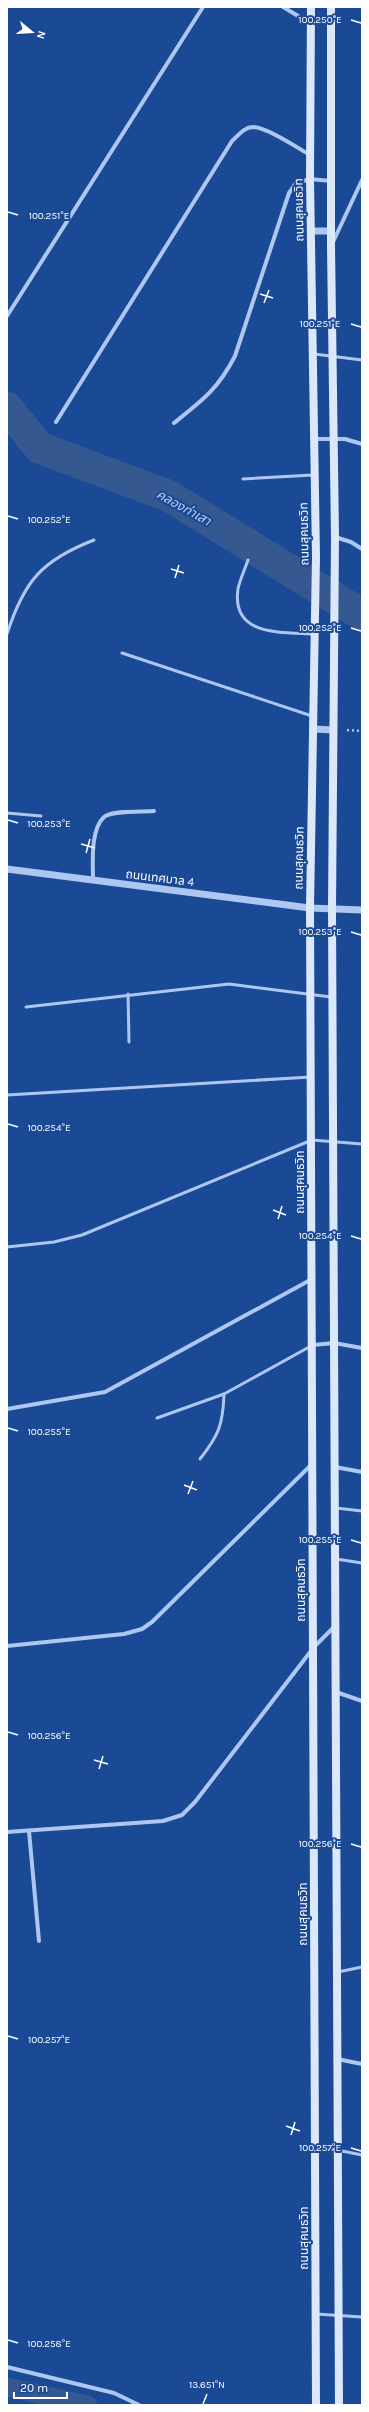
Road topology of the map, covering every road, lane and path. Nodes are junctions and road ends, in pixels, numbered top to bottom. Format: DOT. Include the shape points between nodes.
graph roads {
  1 [pos="203,7"];
  2 [pos="283,7"];
  3 [pos="311,7"];
  4 [pos="331,7"];
  5 [pos="311,23"];
  6 [pos="310,155"];
  7 [pos="310,179"];
  8 [pos="362,180"];
  9 [pos="331,181"];
  10 [pos="311,231"];
  11 [pos="331,231"];
  12 [pos="331,246"];
  13 [pos="7,316"];
  14 [pos="314,354"];
  15 [pos="334,357"];
  16 [pos="362,360"];
  17 [pos="56,422"];
  18 [pos="174,423"];
  19 [pos="334,438"];
  20 [pos="314,439"];
  21 [pos="362,444"];
  22 [pos="315,475"];
  23 [pos="243,479"];
  24 [pos="335,537"];
  25 [pos="94,540"];
  26 [pos="362,549"];
  27 [pos="248,560"];
  28 [pos="7,634"];
  29 [pos="315,634"];
  30 [pos="122,653"];
  31 [pos="314,717"];
  32 [pos="314,730"];
  33 [pos="333,730"];
  34 [pos="154,811"];
  35 [pos="7,813"];
  36 [pos="41,816"];
  37 [pos="7,869"];
  38 [pos="93,880"];
  39 [pos="310,908"];
  40 [pos="332,909"];
  41 [pos="362,910"];
  42 [pos="128,994"];
  43 [pos="311,995"];
  44 [pos="332,998"];
  45 [pos="26,1007"];
  46 [pos="129,1042"];
  47 [pos="311,1077"];
  48 [pos="7,1095"];
  49 [pos="312,1140"];
  50 [pos="333,1140"];
  51 [pos="362,1144"];
  52 [pos="7,1247"];
  53 [pos="312,1278"];
  54 [pos="334,1343"];
  55 [pos="313,1345"];
  56 [pos="362,1348"];
  57 [pos="224,1394"];
  58 [pos="7,1409"];
  59 [pos="157,1418"];
  60 [pos="200,1459"];
  61 [pos="313,1463"];
  62 [pos="334,1467"];
  63 [pos="362,1472"];
  64 [pos="335,1508"];
  65 [pos="362,1511"];
  66 [pos="335,1558"];
  67 [pos="362,1563"];
  68 [pos="335,1626"];
  69 [pos="7,1646"];
  70 [pos="314,1647"];
  71 [pos="336,1692"];
  72 [pos="362,1701"];
  73 [pos="29,1831"];
  74 [pos="7,1832"];
  75 [pos="39,1941"];
  76 [pos="362,1967"];
  77 [pos="337,1972"];
  78 [pos="337,2059"];
  79 [pos="362,2064"];
  80 [pos="315,2146"];
  81 [pos="338,2150"];
  82 [pos="362,2155"];
  83 [pos="316,2314"];
  84 [pos="338,2315"];
  85 [pos="362,2317"];
  86 [pos="7,2367"];
  87 [pos="139,2405"];
  88 [pos="316,2405"];
  89 [pos="339,2405"];
  1 -- 13 [label="street"];
  2 -- 5 [label="street"];
  3 -- 5 [label="main road, ถนนสุคนธวิท"];
  4 -- 9 [label="main road"];
  5 -- 6 [label="main road, ถนนสุคนธวิท"];
  6 -- 7 [label="main road, ถนนสุคนธวิท"];
  6 -- 17 [label="street" via="253,127 243,130 232,141"];
  7 -- 9 [label="street"];
  7 -- 10 [label="main road, ถนนสุคนธวิท"];
  7 -- 18 [label="street" via="296,183 289,193 235,356 224,377 213,392"];
  8 -- 12 [label="street"];
  9 -- 11 [label="main road"];
  10 -- 11 [label="street"];
  10 -- 14 [label="main road, ถนนสุคนธวิท"];
  11 -- 12 [label="main road"];
  12 -- 15 [label="main road"];
  14 -- 15 [label="lane"];
  14 -- 20 [label="main road, ถนนสุคนธวิท"];
  15 -- 16 [label="lane"];
  15 -- 19 [label="main road"];
  19 -- 20 [label="street"];
  19 -- 21 [label="street"];
  19 -- 24 [label="main road"];
  20 -- 22 [label="main road, ถนนสุคนธวิท"];
  22 -- 23 [label="lane"];
  22 -- 29 [label="main road, ถนนสุคนธวิท"];
  24 -- 26 [label="street"];
  24 -- 33 [label="main road"];
  25 -- 28 [label="lane" via="68,550 50,562 29,584 15,608"];
  27 -- 29 [label="lane" via="238,589 238,607 248,624 263,630"];
  29 -- 31 [label="main road, ถนนสุคนธวิท"];
  30 -- 31 [label="lane"];
  31 -- 32 [label="main road, ถนนสุคนธวิท"];
  32 -- 33 [label="street"];
  32 -- 39 [label="main road, ถนนสุคนธวิท"];
  33 -- 40 [label="main road"];
  34 -- 38 [label="street" via="105,817 98,827 93,848"];
  35 -- 36 [label="lane"];
  37 -- 38 [label="street, ถนนเทศบาล 4"];
  38 -- 39 [label="street, ถนนเทศบาล 4"];
  39 -- 40 [label="street, ถนนเทศบาล 4"];
  39 -- 43 [label="main road, ถนนสุคนธวิท"];
  40 -- 41 [label="street, ถนนเทศบาล 4"];
  40 -- 44 [label="main road"];
  42 -- 43 [label="lane" via="229,984"];
  42 -- 45 [label="lane"];
  42 -- 46 [label="lane"];
  43 -- 44 [label="lane"];
  43 -- 47 [label="main road, ถนนสุคนธวิท"];
  44 -- 50 [label="main road"];
  47 -- 48 [label="lane"];
  47 -- 49 [label="main road, ถนนสุคนธวิท"];
  49 -- 50 [label="lane"];
  49 -- 52 [label="lane" via="82,1235 54,1242"];
  49 -- 53 [label="main road, ถนนสุคนธวิท"];
  50 -- 51 [label="lane"];
  50 -- 54 [label="main road"];
  53 -- 55 [label="main road, ถนนสุคนธวิท"];
  53 -- 58 [label="street" via="105,1392"];
  54 -- 55 [label="street"];
  54 -- 56 [label="street"];
  54 -- 62 [label="main road"];
  55 -- 57 [label="lane"];
  55 -- 61 [label="main road, ถนนสุคนธวิท"];
  57 -- 59 [label="lane"];
  57 -- 60 [label="lane" via="221,1427"];
  61 -- 69 [label="street" via="142,1629 124,1634"];
  61 -- 70 [label="main road, ถนนสุคนธวิท"];
  62 -- 63 [label="street"];
  62 -- 64 [label="main road"];
  64 -- 65 [label="lane"];
  64 -- 66 [label="main road"];
  66 -- 67 [label="lane"];
  66 -- 68 [label="main road"];
  68 -- 70 [label="street"];
  68 -- 71 [label="main road"];
  70 -- 73 [label="street" via="195,1802 182,1815 163,1821"];
  70 -- 80 [label="main road, ถนนสุคนธวิท"];
  71 -- 72 [label="street"];
  71 -- 77 [label="main road"];
  73 -- 74 [label="street"];
  73 -- 75 [label="street"];
  76 -- 77 [label="lane"];
  77 -- 78 [label="main road"];
  78 -- 79 [label="street"];
  78 -- 81 [label="main road"];
  80 -- 81 [label="lane"];
  80 -- 83 [label="main road, ถนนสุคนธวิท"];
  81 -- 82 [label="lane"];
  81 -- 84 [label="main road"];
  83 -- 84 [label="lane"];
  83 -- 88 [label="main road, ถนนสุคนธวิท"];
  84 -- 85 [label="lane"];
  84 -- 89 [label="main road"];
  86 -- 87 [label="street" via="114,2393"];
}
